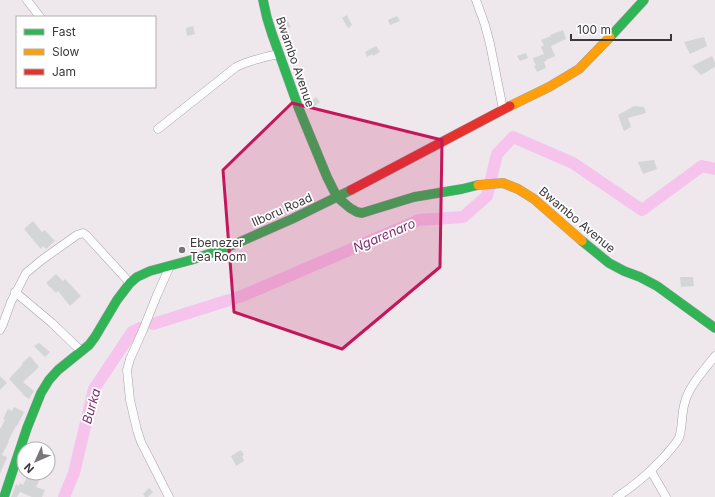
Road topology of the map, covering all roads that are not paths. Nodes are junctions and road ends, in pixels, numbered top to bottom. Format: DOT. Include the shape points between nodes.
graph roads {
  1 [pos="27,0"];
  2 [pos="263,0"];
  3 [pos="476,0"];
  4 [pos="644,0"];
  5 [pos="39,16"];
  6 [pos="279,54"];
  7 [pos="504,109"];
  8 [pos="158,129"];
  9 [pos="337,197"];
  10 [pos="170,266"];
  11 [pos="130,283"];
  12 [pos="15,292"];
  13 [pos="715,328"];
  14 [pos="0,330"];
  15 [pos="81,351"];
  16 [pos="715,356"];
  17 [pos="651,471"];
  18 [pos="4,497"];
  19 [pos="169,497"];
  20 [pos="617,497"];
  21 [pos="666,497"];
  1 -- 5 [label="street"];
  2 -- 6 [label="street, Bwambo Avenue"];
  3 -- 7 [label="street" via="490,44"];
  4 -- 7 [label="street, Ilboru Road" via="581,68"];
  6 -- 8 [label="street" via="236,67"];
  6 -- 9 [label="street, Bwambo Avenue" via="298,109"];
  7 -- 9 [label="street, Ilboru Road"];
  9 -- 10 [label="street, Ilboru Road" via="223,249"];
  9 -- 13 [label="street, Bwambo Avenue" via="350,208 362,213 414,198 481,184 503,183 534,199 609,263 657,286"];
  10 -- 11 [label="street, Ilboru Road" via="140,275"];
  10 -- 19 [label="street" via="127,370 137,430"];
  11 -- 12 [label="street" via="83,234 77,235 26,273"];
  11 -- 15 [label="street, Ilboru Road" via="99,333"];
  12 -- 14 [label="street"];
  12 -- 15 [label="street"];
  15 -- 18 [label="street, Ilboru Road" via="58,370 41,393"];
  16 -- 17 [label="street" via="686,396 679,437 675,445"];
  17 -- 20 [label="street"];
  17 -- 21 [label="street"];
}
